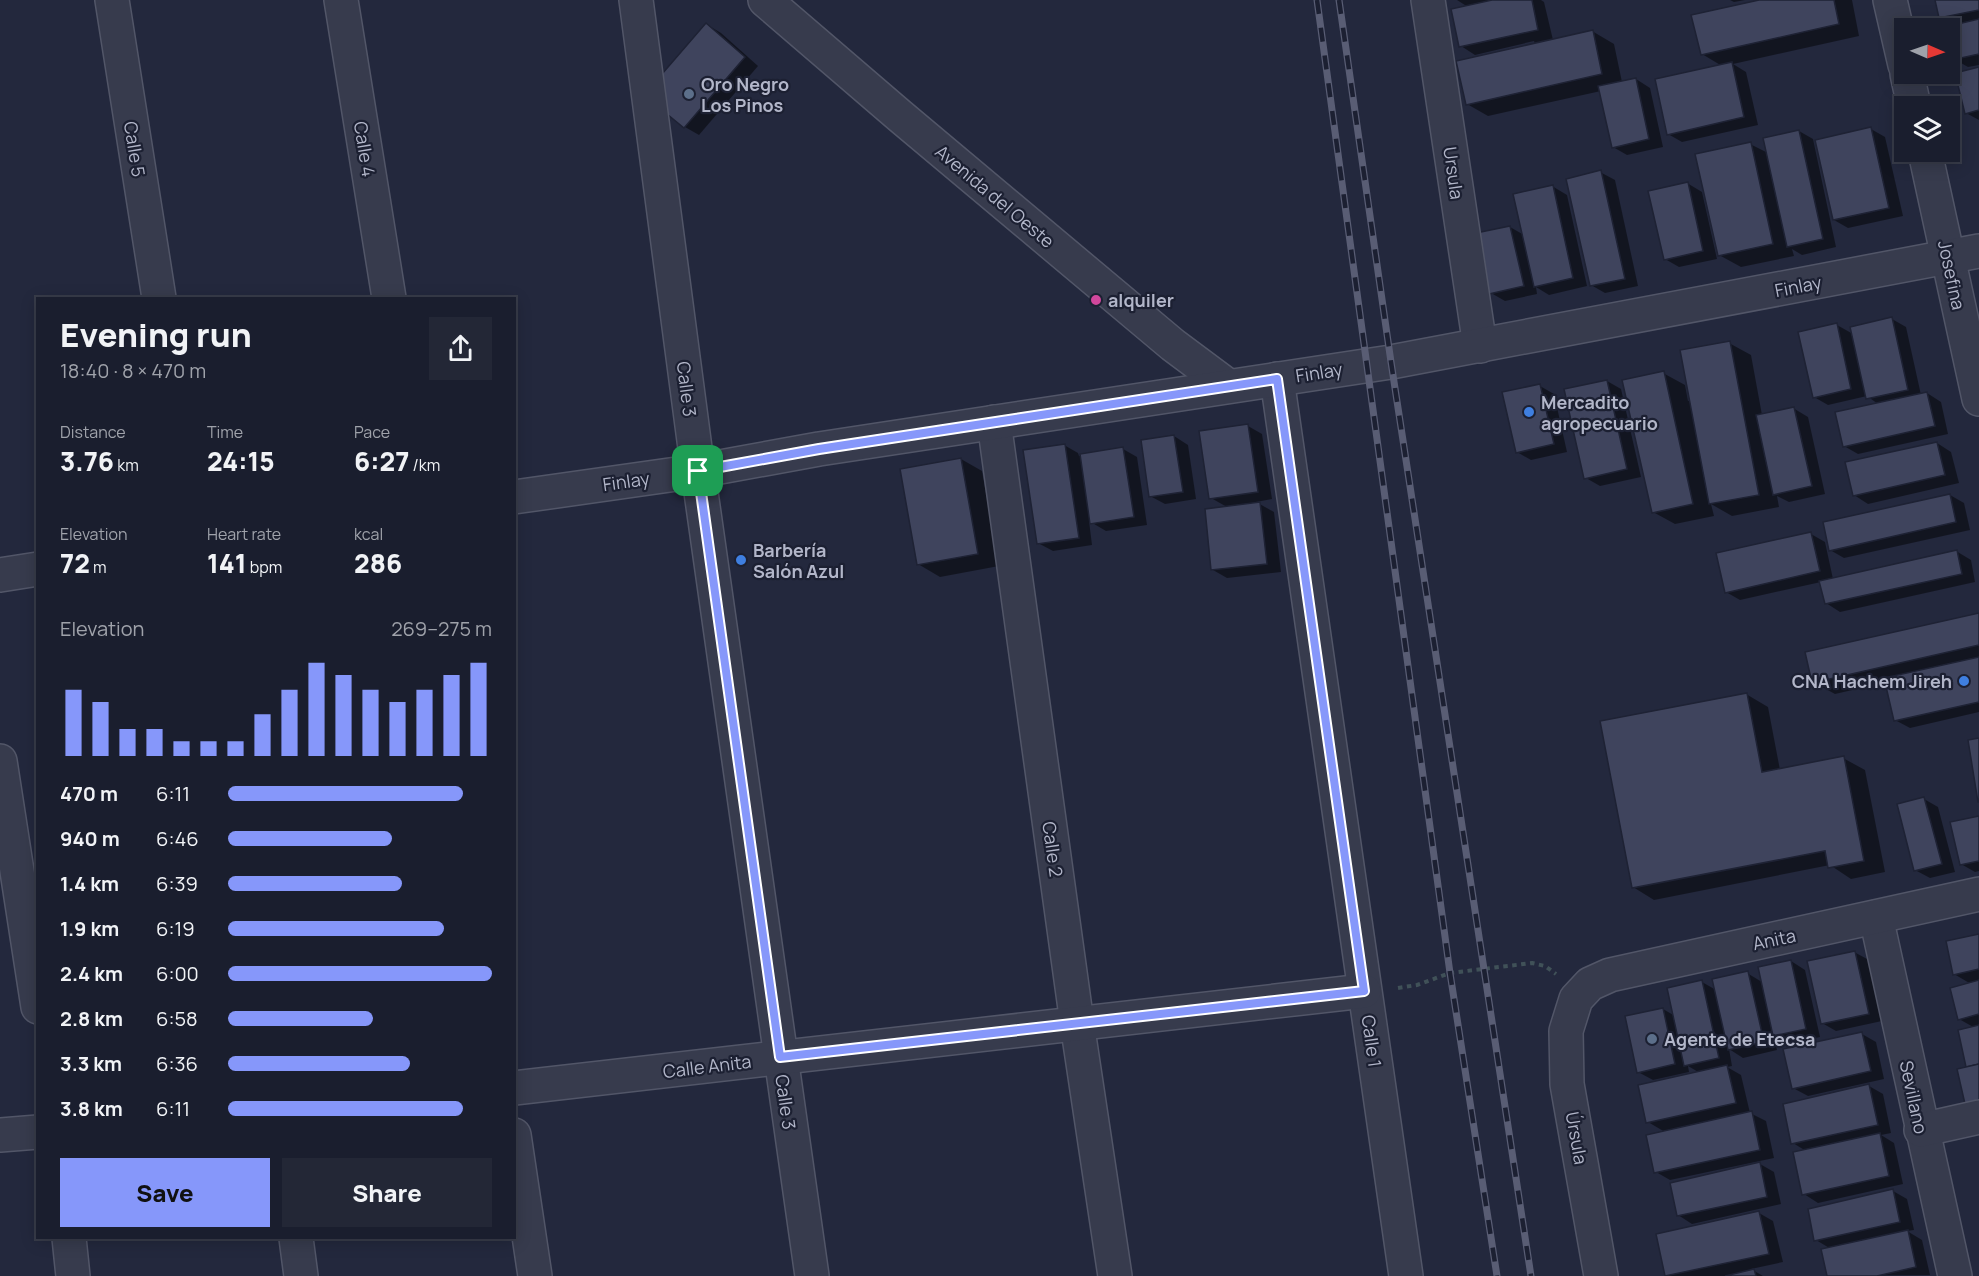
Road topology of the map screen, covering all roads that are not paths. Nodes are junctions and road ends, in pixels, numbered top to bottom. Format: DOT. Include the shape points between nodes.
graph roads {
  1 [pos="112,0"];
  2 [pos="341,0"];
  3 [pos="636,0"];
  4 [pos="765,0"];
  5 [pos="1428,0"];
  6 [pos="1890,0"];
  7 [pos="1894,18"];
  8 [pos="1928,162"];
  9 [pos="1964,254"];
  10 [pos="159,297"];
  11 [pos="389,297"];
  12 [pos="1480,346"];
  13 [pos="1277,379"];
  14 [pos="1228,386"];
  15 [pos="1979,399"];
  16 [pos="994,422"];
  17 [pos="698,471"];
  18 [pos="516,496"];
  19 [pos="36,570"];
  20 [pos="0,575"];
  21 [pos="0,761"];
  22 [pos="1979,894"];
  23 [pos="1876,916"];
  24 [pos="1364,992"];
  25 [pos="36,994"];
  26 [pos="1576,999"];
  27 [pos="1077,1023"];
  28 [pos="780,1057"];
  29 [pos="516,1088"];
  30 [pos="1979,1117"];
  31 [pos="1921,1130"];
  32 [pos="36,1132"];
  33 [pos="0,1135"];
  34 [pos="516,1148"];
  35 [pos="69,1239"];
  36 [pos="296,1239"];
  37 [pos="73,1276"];
  38 [pos="302,1276"];
  39 [pos="536,1276"];
  40 [pos="812,1276"];
  41 [pos="1115,1276"];
  42 [pos="1406,1276"];
  43 [pos="1602,1276"];
  44 [pos="1955,1276"];
  1 -- 10 [label="street, Calle 5"];
  2 -- 11 [label="street, Calle 4"];
  3 -- 17 [label="street, Calle 3"];
  4 -- 14 [label="street, Avenida del Oeste" via="1173,345"];
  5 -- 12 [label="street, Ursula"];
  6 -- 7 [label="street"];
  8 -- 9 [label="street, Josefina"];
  9 -- 12 [label="street, Finlay"];
  9 -- 15 [label="street, Josefina"];
  12 -- 13 [label="street, Finlay"];
  13 -- 14 [label="street, Finlay"];
  13 -- 24 [label="street, Calle 1"];
  14 -- 16 [label="street, Finlay"];
  16 -- 17 [label="street, Finlay"];
  16 -- 27 [label="street, Calle 2"];
  17 -- 18 [label="street, Finlay"];
  17 -- 28 [label="street, Calle 3"];
  19 -- 20 [label="street"];
  21 -- 25 [label="street"];
  22 -- 23 [label="street, Anita"];
  23 -- 26 [label="street, Anita" via="1610,975 1590,984"];
  23 -- 31 [label="street, Sevillano"];
  24 -- 27 [label="street, Calle Anita"];
  24 -- 42 [label="street, Calle 1"];
  26 -- 43 [label="street, Úrsula" via="1566,1031 1567,1084"];
  27 -- 28 [label="street, Calle Anita"];
  27 -- 41 [label="street, Calle 2"];
  28 -- 29 [label="street, Calle Anita"];
  28 -- 40 [label="street, Calle 3"];
  30 -- 31 [label="street"];
  31 -- 44 [label="street, Sevillano"];
  32 -- 33 [label="street"];
  34 -- 39 [label="street"];
  35 -- 37 [label="street"];
  36 -- 38 [label="street"];
}
